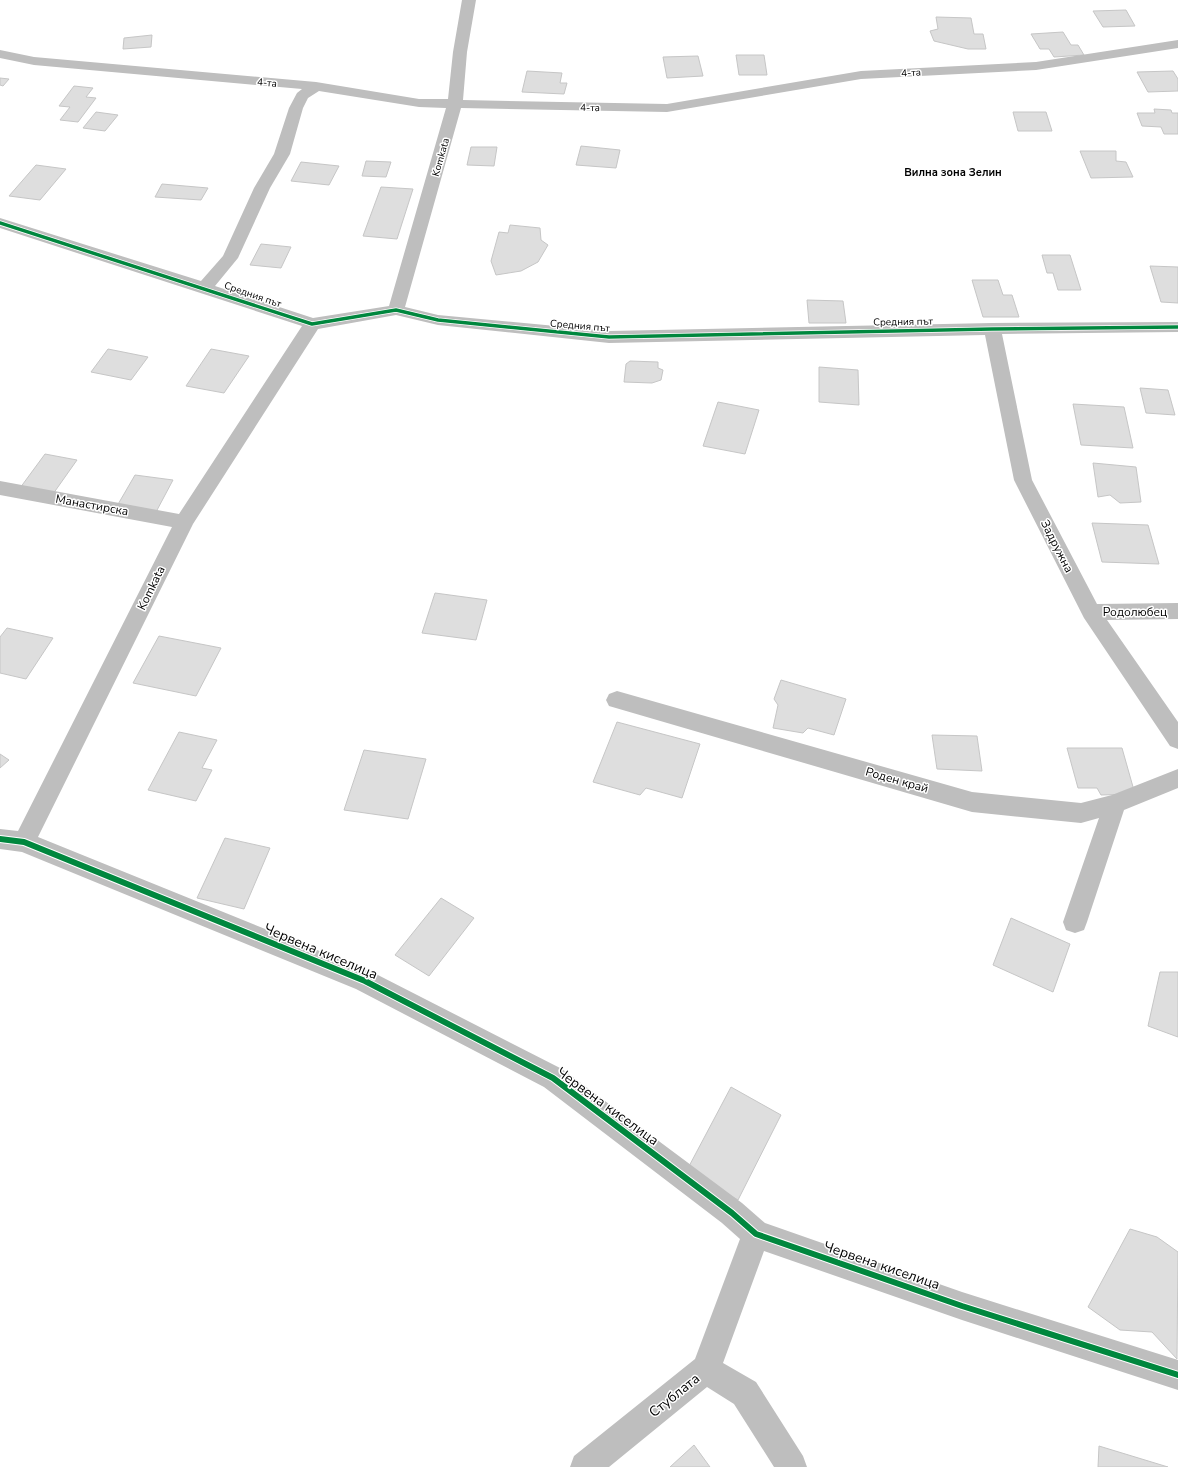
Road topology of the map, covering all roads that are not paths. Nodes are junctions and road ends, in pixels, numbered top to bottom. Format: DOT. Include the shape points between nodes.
graph roads {
  1 [pos="469,0"];
  2 [pos="1178,44"];
  3 [pos="0,54"];
  4 [pos="316,86"];
  5 [pos="455,104"];
  6 [pos="0,223"];
  7 [pos="204,288"];
  8 [pos="396,310"];
  9 [pos="312,324"];
  10 [pos="1178,327"];
  11 [pos="992,328"];
  12 [pos="0,488"];
  13 [pos="184,522"];
  14 [pos="1178,611"];
  15 [pos="1091,612"];
  16 [pos="617,700"];
  17 [pos="1178,740"];
  18 [pos="1178,778"];
  19 [pos="1116,804"];
  20 [pos="12,841"];
  21 [pos="1076,922"];
  22 [pos="756,1234"];
  23 [pos="706,1369"];
  24 [pos="1178,1375"];
  25 [pos="585,1467"];
  26 [pos="792,1467"];
  1 -- 5 [label="street, Komkata"];
  2 -- 5 [label="street, 4-та" via="1036,66 861,75 667,108"];
  3 -- 4 [label="street, 4-та" via="34,61"];
  4 -- 5 [label="street, 4-та" via="419,103"];
  4 -- 7 [label="street" via="302,96 282,154 262,188 230,258"];
  5 -- 8 [label="street, Komkata"];
  6 -- 7 [label="street, Средния път"];
  7 -- 9 [label="street, Средния път"];
  8 -- 9 [label="street, Средния път"];
  8 -- 11 [label="street, Средния път" via="438,320 609,337"];
  9 -- 13 [label="street, Komkata"];
  10 -- 11 [label="street, Средния път"];
  11 -- 15 [label="street, Задружна" via="1023,480"];
  12 -- 13 [label="street, Манастирска"];
  13 -- 20 [label="street, Komkata"];
  14 -- 15 [label="street, Родолюбец"];
  15 -- 17 [label="street, Задружна"];
  16 -- 19 [label="street, Роден край" via="972,802 1081,813"];
  18 -- 19 [label="street, Роден край"];
  19 -- 21 [label="street"];
  20 -- 22 [label="street, Червена киселица" via="365,982 553,1078 732,1213"];
  22 -- 23 [label="street, Стублата"];
  22 -- 24 [label="street, Червена киселица" via="962,1306"];
  23 -- 25 [label="street, Стублата"];
  23 -- 26 [label="street" via="745,1393"];
}
